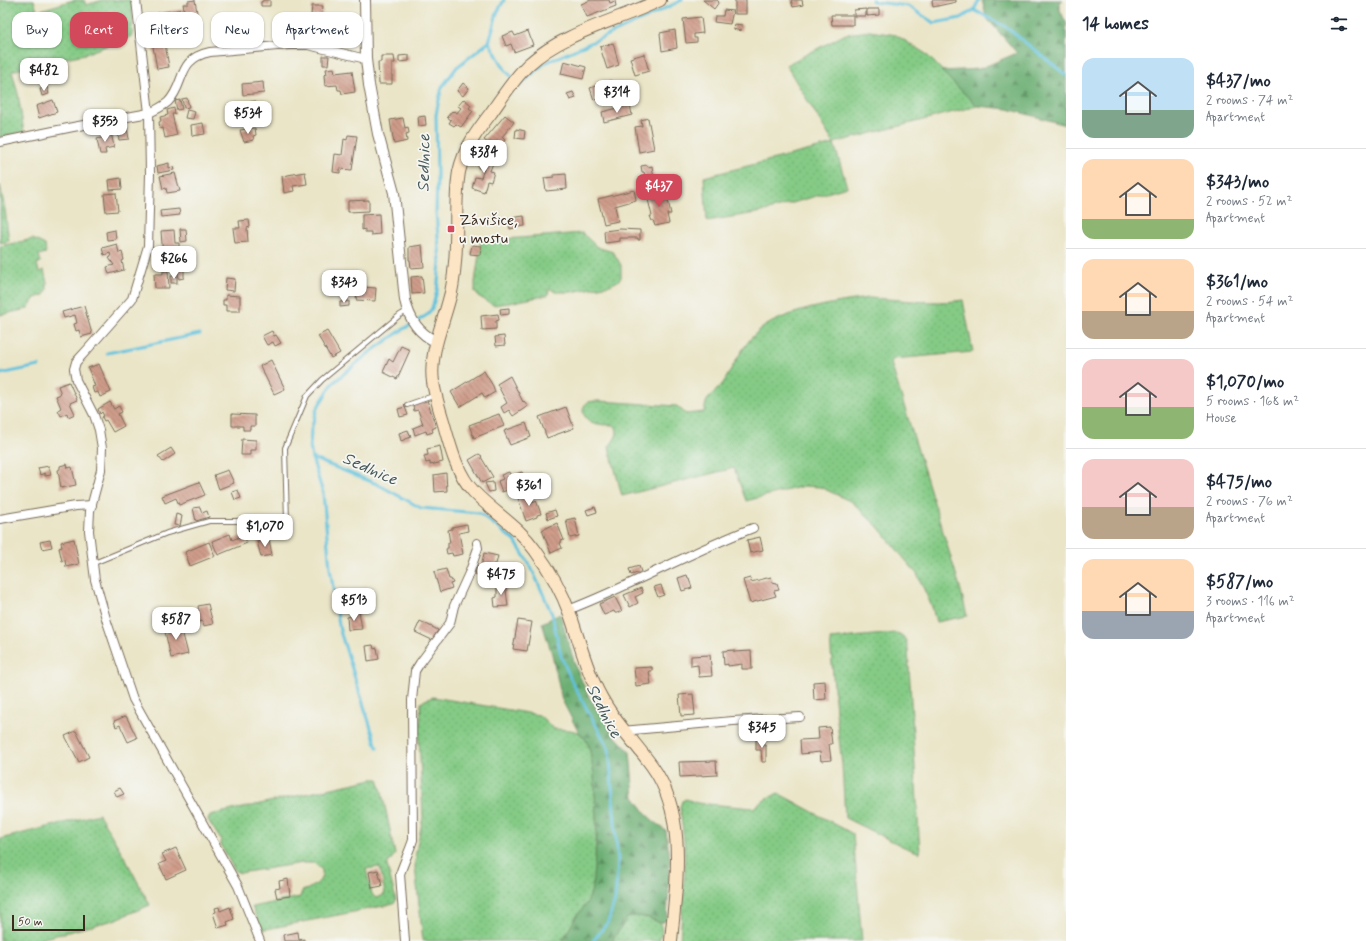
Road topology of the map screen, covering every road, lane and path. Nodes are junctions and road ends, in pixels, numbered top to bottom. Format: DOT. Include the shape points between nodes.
graph roads {
  1 [pos="136,0"];
  2 [pos="365,0"];
  3 [pos="660,0"];
  4 [pos="366,59"];
  5 [pos="149,113"];
  6 [pos="0,142"];
  7 [pos="408,314"];
  8 [pos="437,342"];
  9 [pos="436,395"];
  10 [pos="407,405"];
  11 [pos="92,505"];
  12 [pos="0,519"];
  13 [pos="753,528"];
  14 [pos="477,543"];
  15 [pos="94,563"];
  16 [pos="568,610"];
  17 [pos="800,717"];
  18 [pos="622,731"];
  19 [pos="260,941"];
  20 [pos="405,941"];
  21 [pos="671,941"];
  1 -- 5 [label="street"];
  2 -- 4 [label="street"];
  3 -- 8 [label="main road" via="579,33 552,47 530,63 515,79 474,136 463,158 458,181 453,281"];
  4 -- 5 [label="street" via="308,45 210,52 191,61 168,102"];
  4 -- 7 [label="street" via="374,117 394,193 401,275"];
  5 -- 6 [label="street"];
  5 -- 11 [label="street" via="148,246 144,261 132,299 76,362 74,369 76,380 100,430 101,470"];
  7 -- 8 [label="street" via="423,334"];
  7 -- 15 [label="lane" via="400,315 359,348 307,396 285,448 287,521 209,521 167,533"];
  8 -- 9 [label="main road" via="432,371"];
  9 -- 10 [label="lane"];
  9 -- 16 [label="main road" via="457,464 466,482 531,544 553,578"];
  11 -- 12 [label="street"];
  11 -- 15 [label="street" via="89,531"];
  13 -- 16 [label="street" via="718,541 600,598"];
  14 -- 20 [label="street" via="478,548 454,606 450,623 415,671 412,700 413,840 400,874"];
  15 -- 19 [label="street" via="95,580 107,622 133,699 238,886"];
  16 -- 18 [label="main road" via="595,686"];
  17 -- 18 [label="street"];
  18 -- 21 [label="main road" via="651,765 661,782 672,812 676,859"];
}
